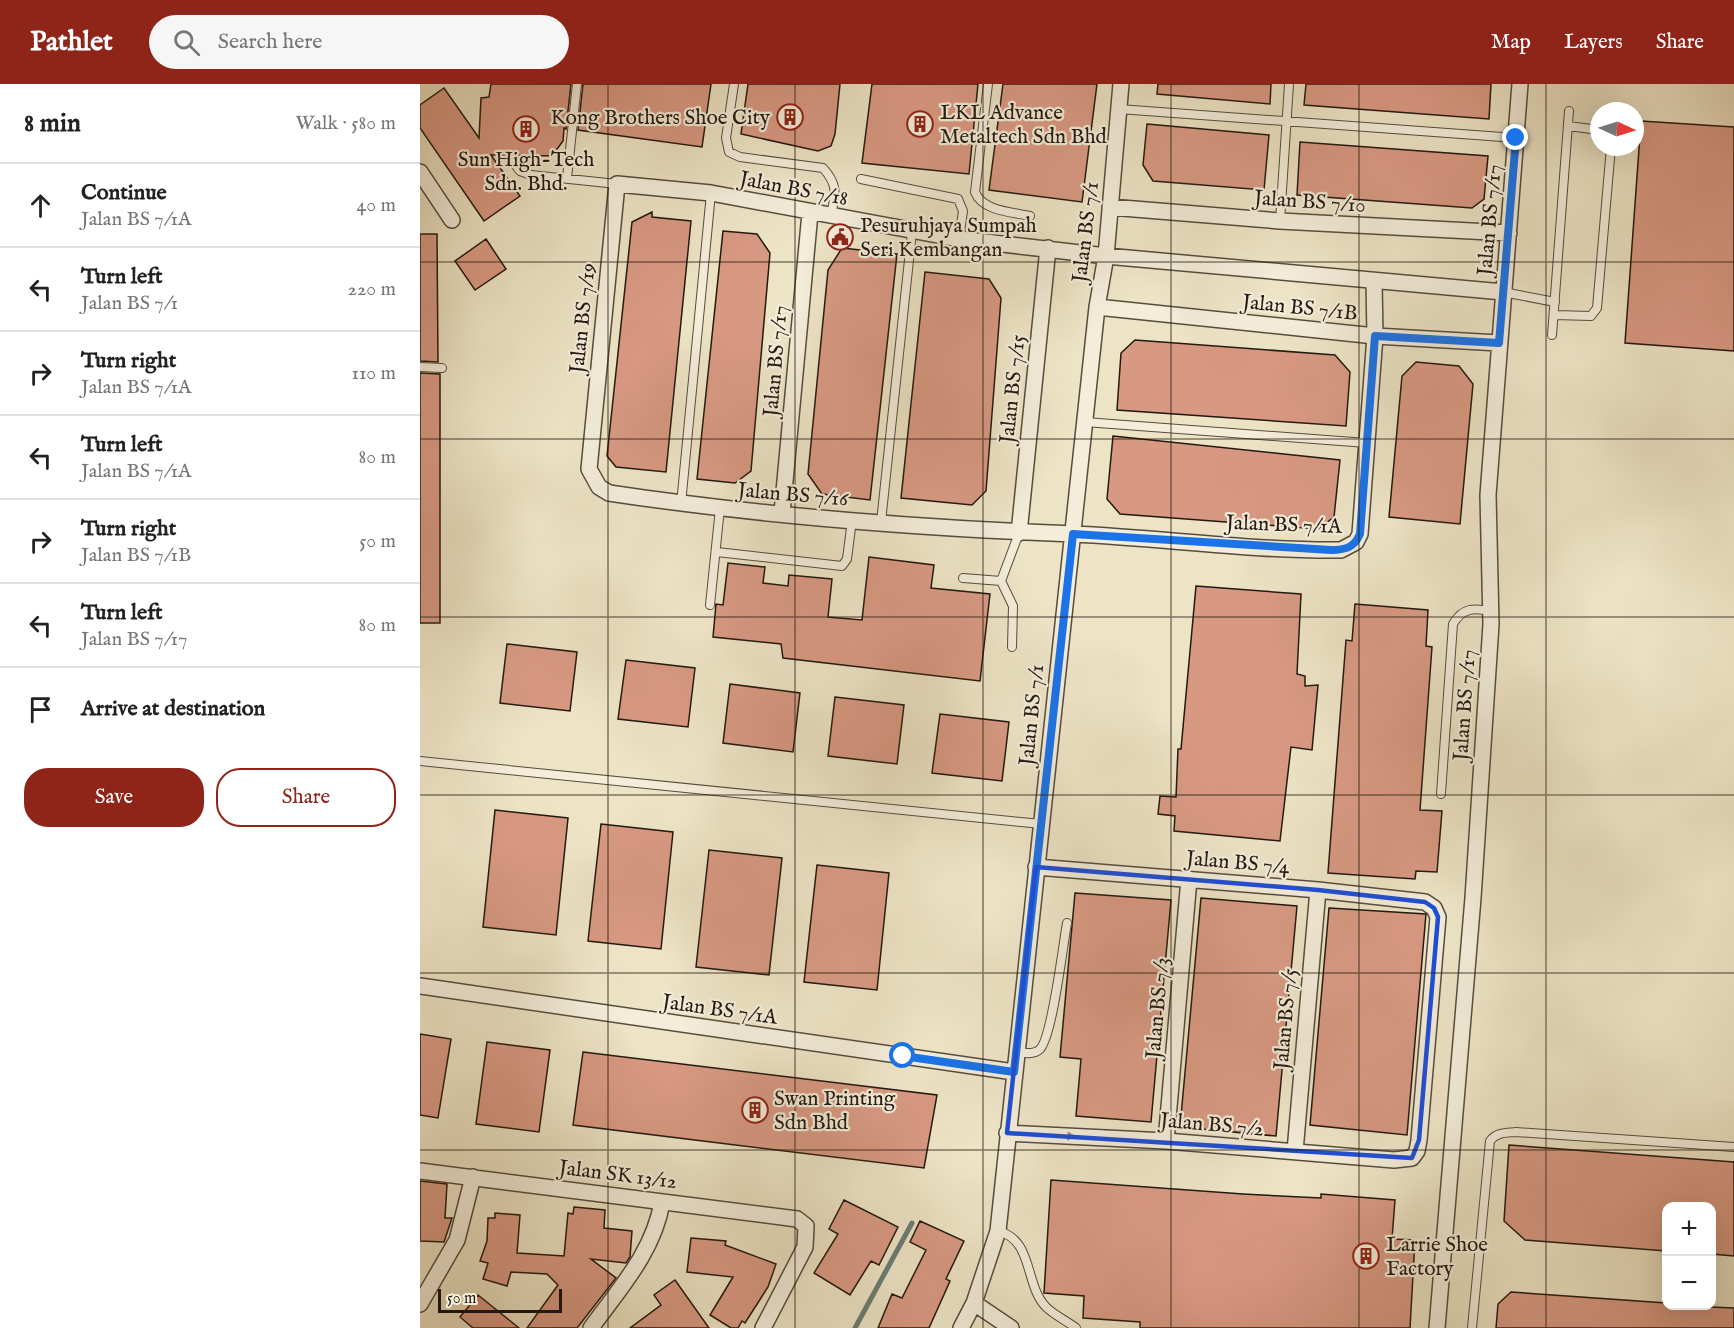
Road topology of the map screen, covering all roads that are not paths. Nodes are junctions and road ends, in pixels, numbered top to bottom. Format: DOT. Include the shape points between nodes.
graph roads {
  1 [pos="577,84"];
  2 [pos="734,84"];
  3 [pos="988,84"];
  4 [pos="1121,84"];
  5 [pos="1289,84"];
  6 [pos="1520,84"];
  7 [pos="1119,109"];
  8 [pos="1569,111"];
  9 [pos="1286,121"];
  10 [pos="1568,126"];
  11 [pos="1590,129"];
  12 [pos="1516,138"];
  13 [pos="1610,156"];
  14 [pos="510,158"];
  15 [pos="420,172"];
  16 [pos="567,178"];
  17 [pos="861,179"];
  18 [pos="617,184"];
  19 [pos="711,193"];
  20 [pos="978,199"];
  21 [pos="962,205"];
  22 [pos="1110,207"];
  23 [pos="810,213"];
  24 [pos="1030,216"];
  25 [pos="831,217"];
  26 [pos="452,220"];
  27 [pos="1280,221"];
  28 [pos="912,232"];
  29 [pos="1509,233"];
  30 [pos="959,239"];
  31 [pos="1048,248"];
  32 [pos="1106,256"];
  33 [pos="1374,282"];
  34 [pos="1503,292"];
  35 [pos="1555,302"];
  36 [pos="1097,307"];
  37 [pos="1554,315"];
  38 [pos="1552,334"];
  39 [pos="1375,336"];
  40 [pos="1499,343"];
  41 [pos="420,367"];
  42 [pos="442,368"];
  43 [pos="1085,422"];
  44 [pos="1368,443"];
  45 [pos="588,456"];
  46 [pos="681,504"];
  47 [pos="720,508"];
  48 [pos="782,513"];
  49 [pos="852,520"];
  50 [pos="881,522"];
  51 [pos="1019,533"];
  52 [pos="1073,534"];
  53 [pos="717,552"];
  54 [pos="963,578"];
  55 [pos="1001,581"];
  56 [pos="710,605"];
  57 [pos="1491,611"];
  58 [pos="1012,647"];
  59 [pos="420,762"];
  60 [pos="1441,794"];
  61 [pos="1041,824"];
  62 [pos="1036,867"];
  63 [pos="1189,879"];
  64 [pos="1318,890"];
  65 [pos="1067,923"];
  66 [pos="420,986"];
  67 [pos="1016,1052"];
  68 [pos="1014,1072"];
  69 [pos="1007,1133"];
  70 [pos="1166,1141"];
  71 [pos="1734,1147"];
  72 [pos="1295,1151"];
  73 [pos="1412,1158"];
  74 [pos="420,1171"];
  75 [pos="473,1177"];
  76 [pos="662,1202"];
  77 [pos="998,1231"];
  78 [pos="974,1303"];
  79 [pos="420,1304"];
  80 [pos="591,1328"];
  81 [pos="763,1328"];
  82 [pos="961,1328"];
  83 [pos="1011,1328"];
  84 [pos="1077,1328"];
  85 [pos="1437,1328"];
  86 [pos="1472,1328"];
  1 -- 16 [label="lane"];
  2 -- 25 [label="lane" via="726,138 729,152 740,157 823,168 833,179 835,190"];
  3 -- 20 [label="lane" via="975,183"];
  4 -- 7 [label="street, Jalan BS 7/1"];
  5 -- 9 [label="lane"];
  6 -- 12 [label="street, Jalan BS 7/17"];
  7 -- 9 [label="lane"];
  7 -- 22 [label="street, Jalan BS 7/1"];
  8 -- 10 [label="lane"];
  9 -- 12 [label="lane"];
  9 -- 27 [label="lane"];
  10 -- 11 [label="lane"];
  10 -- 35 [label="lane"];
  12 -- 29 [label="street, Jalan BS 7/17"];
  13 -- 37 [label="lane" via="1595,313"];
  14 -- 16 [label="lane" via="520,171 531,175"];
  15 -- 26 [label="street"];
  16 -- 18 [label="lane"];
  17 -- 21 [label="lane" via="952,196"];
  18 -- 19 [label="street, Jalan BS 7/18"];
  18 -- 45 [label="street, Jalan BS 7/19"];
  19 -- 23 [label="street, Jalan BS 7/18"];
  19 -- 46 [label="lane"];
  20 -- 21 [label="lane"];
  20 -- 24 [label="lane" via="986,205"];
  21 -- 30 [label="lane"];
  22 -- 27 [label="street, Jalan BS 7/10"];
  22 -- 32 [label="street, Jalan BS 7/1"];
  23 -- 25 [label="street, Jalan BS 7/18"];
  23 -- 48 [label="street, Jalan BS 7/17"];
  25 -- 28 [label="street, Jalan BS 7/18"];
  27 -- 29 [label="street, Jalan BS 7/10"];
  28 -- 30 [label="street, Jalan BS 7/18"];
  28 -- 50 [label="lane"];
  29 -- 34 [label="street, Jalan BS 7/17"];
  30 -- 31 [label="street, Jalan BS 7/18"];
  31 -- 32 [label="street, Jalan BS 7/18"];
  31 -- 51 [label="street, Jalan BS 7/15"];
  32 -- 33 [label="street, Jalan BS 7/1B"];
  32 -- 36 [label="street, Jalan BS 7/1"];
  33 -- 34 [label="street, Jalan BS 7/1B"];
  33 -- 39 [label="street, Jalan BS 7/1A"];
  34 -- 35 [label="lane"];
  34 -- 40 [label="street, Jalan BS 7/17"];
  35 -- 37 [label="lane"];
  36 -- 39 [label="street, Jalan BS 7/1B"];
  36 -- 43 [label="street, Jalan BS 7/1"];
  37 -- 38 [label="lane"];
  39 -- 40 [label="street, Jalan BS 7/1B"];
  39 -- 44 [label="street, Jalan BS 7/1A"];
  40 -- 57 [label="street, Jalan BS 7/17" via="1488,495"];
  41 -- 42 [label="lane"];
  43 -- 44 [label="lane"];
  43 -- 52 [label="street, Jalan BS 7/1"];
  44 -- 52 [label="street, Jalan BS 7/1A" via="1360,534 1349,548"];
  45 -- 46 [label="street, Jalan BS 7/16" via="593,480 599,488"];
  46 -- 47 [label="street, Jalan BS 7/16"];
  47 -- 48 [label="street, Jalan BS 7/16"];
  47 -- 53 [label="lane"];
  48 -- 49 [label="street, Jalan BS 7/16"];
  49 -- 50 [label="street, Jalan BS 7/16"];
  49 -- 53 [label="lane" via="848,559 842,566"];
  50 -- 51 [label="street, Jalan BS 7/16"];
  51 -- 52 [label="street, Jalan BS 7/16"];
  51 -- 55 [label="lane"];
  52 -- 61 [label="street, Jalan BS 7/1"];
  53 -- 56 [label="lane"];
  54 -- 55 [label="lane"];
  55 -- 58 [label="lane" via="1012,606"];
  57 -- 60 [label="lane" via="1467,609 1453,624"];
  57 -- 85 [label="street, Jalan BS 7/17" via="1473,898"];
  59 -- 61 [label="lane"];
  61 -- 62 [label="street, Jalan BS 7/1"];
  62 -- 63 [label="street, Jalan BS 7/4"];
  62 -- 67 [label="street, Jalan BS 7/1"];
  63 -- 64 [label="street, Jalan BS 7/4"];
  63 -- 70 [label="street, Jalan BS 7/3"];
  64 -- 72 [label="street, Jalan BS 7/5"];
  64 -- 73 [label="street, Jalan BS 7/4" via="1425,902 1438,917 1419,1140"];
  65 -- 67 [label="lane" via="1044,1044 1031,1053"];
  66 -- 68 [label="street, Jalan BS 7/1A"];
  67 -- 68 [label="street, Jalan BS 7/1"];
  68 -- 69 [label="street, Jalan BS 7/1"];
  69 -- 70 [label="street, Jalan BS 7/2, one-way"];
  69 -- 77 [label="street, Jalan BS 7/1"];
  70 -- 72 [label="street, Jalan BS 7/2"];
  71 -- 86 [label="lane" via="1516,1132 1494,1136 1490,1141"];
  72 -- 73 [label="street, Jalan BS 7/2" via="1394,1160"];
  74 -- 75 [label="street, Jalan SK 13/12"];
  75 -- 76 [label="street, Jalan SK 13/12"];
  75 -- 79 [label="street" via="457,1240"];
  76 -- 80 [label="street" via="658,1227 647,1251"];
  76 -- 81 [label="street, Jalan SK 13/12" via="787,1215 803,1222 805,1247"];
  77 -- 78 [label="street, Jalan BS 7/1"];
  77 -- 84 [label="lane" via="1015,1239 1022,1249 1035,1290 1045,1306"];
  78 -- 82 [label="street, Jalan BS 7/1"];
  78 -- 83 [label="street"];
}
